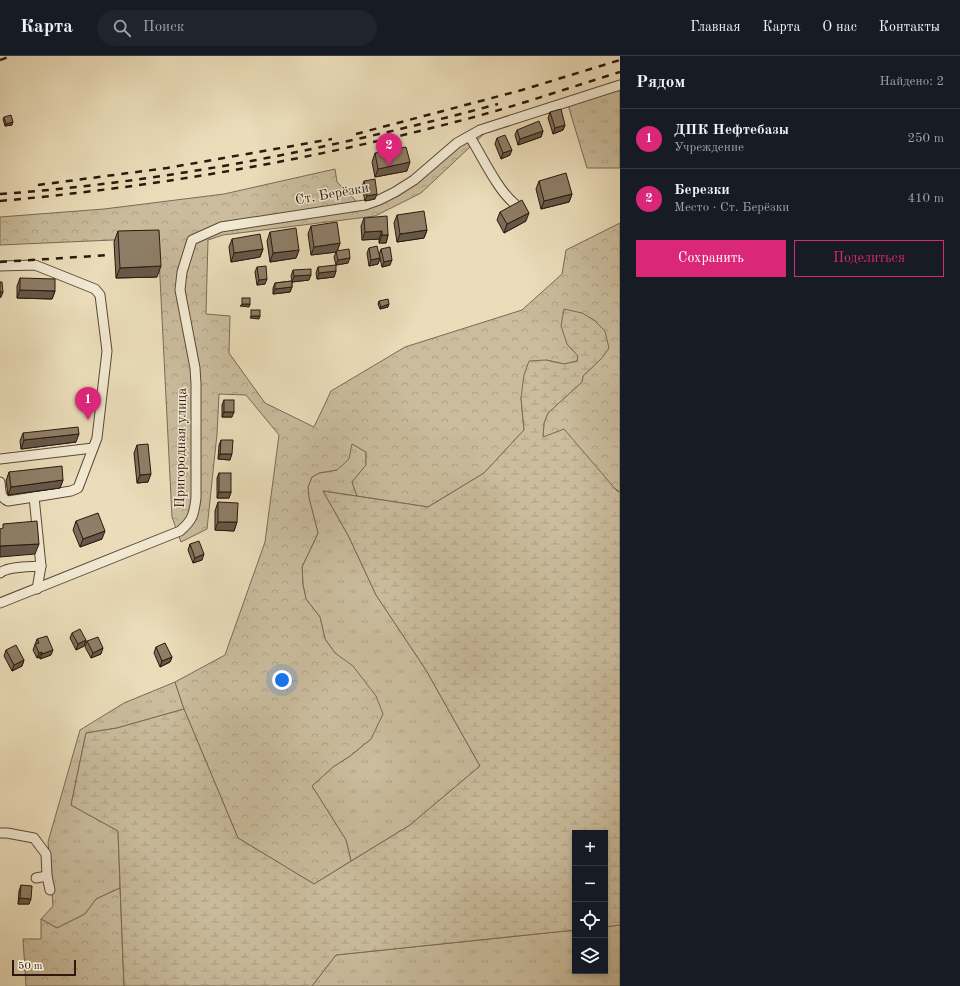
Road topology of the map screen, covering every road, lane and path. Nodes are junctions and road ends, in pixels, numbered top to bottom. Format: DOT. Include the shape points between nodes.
graph roads {
  1 [pos="620,85"];
  2 [pos="470,137"];
  3 [pos="515,204"];
  4 [pos="192,240"];
  5 [pos="0,266"];
  6 [pos="93,448"];
  7 [pos="0,459"];
  8 [pos="0,482"];
  9 [pos="34,496"];
  10 [pos="41,566"];
  11 [pos="0,573"];
  12 [pos="36,589"];
  13 [pos="0,603"];
  14 [pos="0,833"];
  15 [pos="47,876"];
  16 [pos="36,878"];
  17 [pos="50,890"];
  1 -- 2 [label="street, Ст. Берёзки" via="480,130"];
  2 -- 3 [label="street" via="498,184"];
  2 -- 4 [label="street, Ст. Берёзки" via="458,143 414,180 395,192 365,205 220,227"];
  4 -- 12 [label="street, Пригородная улица" via="182,272 180,290 196,384 194,514 180,531"];
  5 -- 6 [label="street" via="40,266 95,289 100,295 108,351 97,438"];
  6 -- 7 [label="street"];
  6 -- 9 [label="street" via="78,488"];
  8 -- 9 [label="street" via="4,500"];
  9 -- 10 [label="street"];
  10 -- 11 [label="street" via="3,570"];
  10 -- 12 [label="street"];
  12 -- 13 [label="street, Пригородная улица"];
  14 -- 15 [label="street" via="34,838 46,854"];
  15 -- 16 [label="street"];
  15 -- 17 [label="street"];
}
